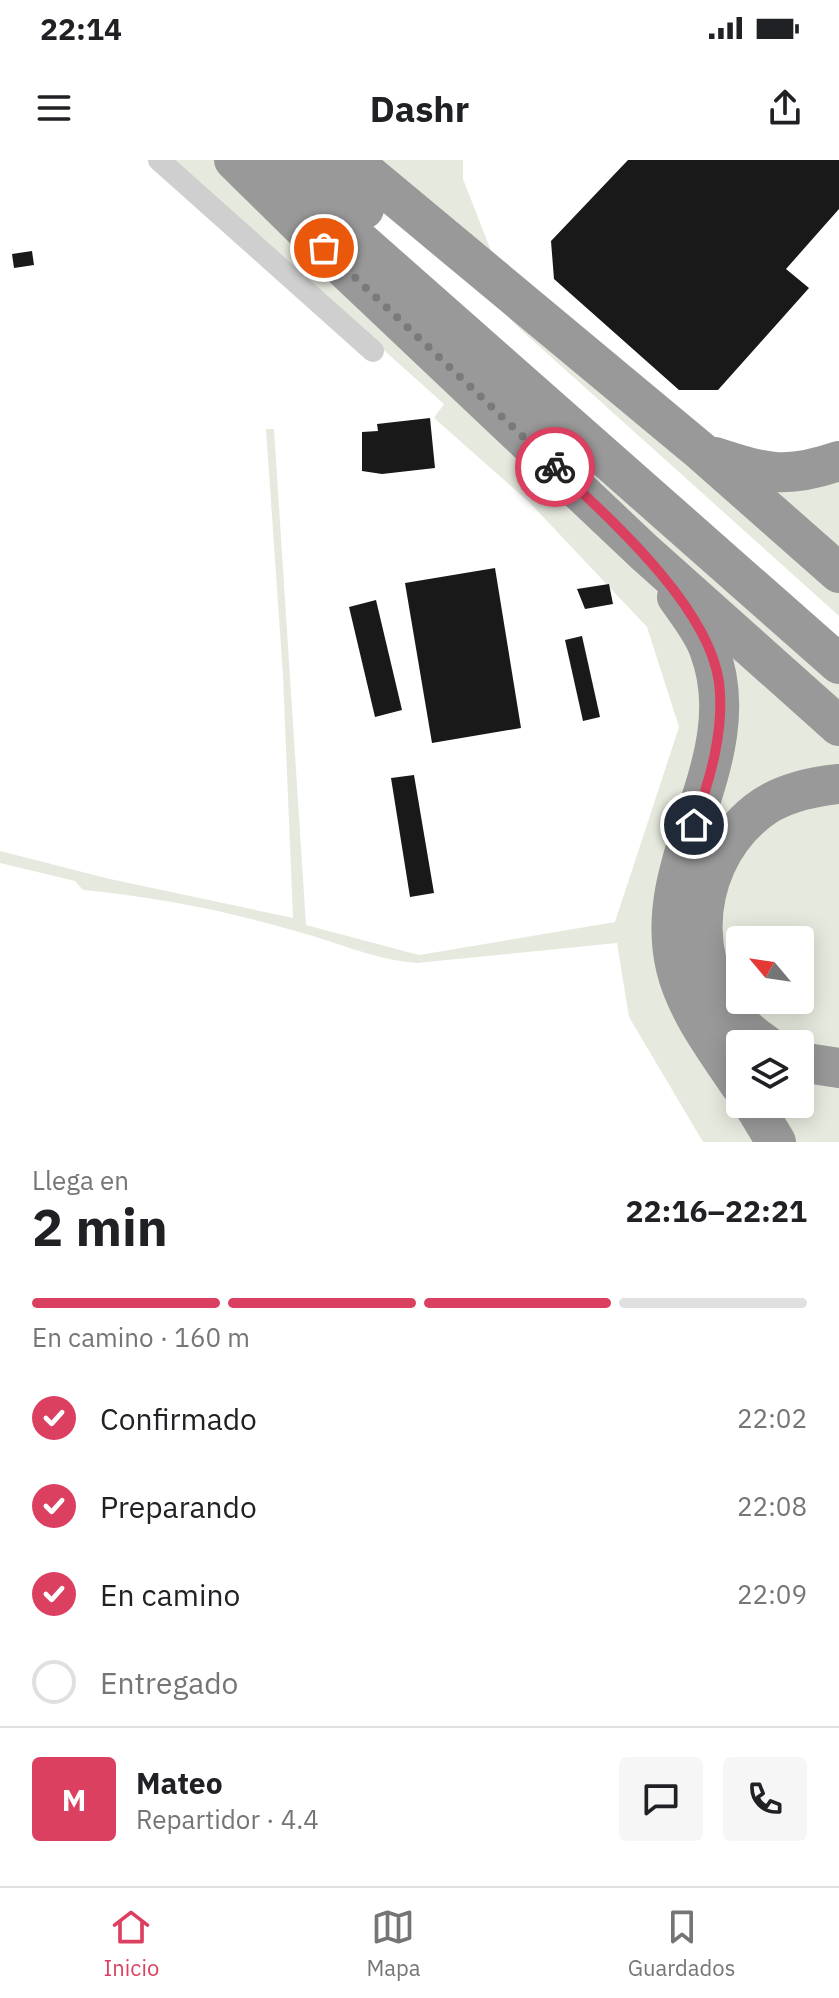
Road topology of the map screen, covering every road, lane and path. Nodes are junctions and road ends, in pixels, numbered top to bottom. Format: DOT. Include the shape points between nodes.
graph roads {
  1 [pos="159,160"];
  2 [pos="234,160"];
  3 [pos="268,160"];
  4 [pos="312,160"];
  5 [pos="351,160"];
  6 [pos="373,351"];
  7 [pos="703,453"];
  8 [pos="839,461"];
  9 [pos="644,552"];
  10 [pos="839,573"];
  11 [pos="839,632"];
  12 [pos="839,664"];
  13 [pos="839,726"];
  14 [pos="839,784"];
  15 [pos="747,1030"];
  16 [pos="726,1062"];
  17 [pos="814,1064"];
  18 [pos="839,1068"];
  19 [pos="761,1118"];
  20 [pos="776,1142"];
  1 -- 6 [label="street"];
  2 -- 9 [label="highway"];
  3 -- 12 [label="highway"];
  4 -- 11 [label="highway"];
  5 -- 7 [label="highway"];
  7 -- 8 [label="highway" via="765,473 811,471"];
  7 -- 10 [label="highway"];
  9 -- 13 [label="highway"];
  9 -- 16 [label="highway" via="694,621 718,678 719,728 675,885 671,918 676,969 689,1002"];
  14 -- 15 [label="highway" via="809,787 760,809 720,853 709,880 700,938 707,968 736,1021"];
  17 -- 18 [label="highway"];
  19 -- 20 [label="highway"];
}
